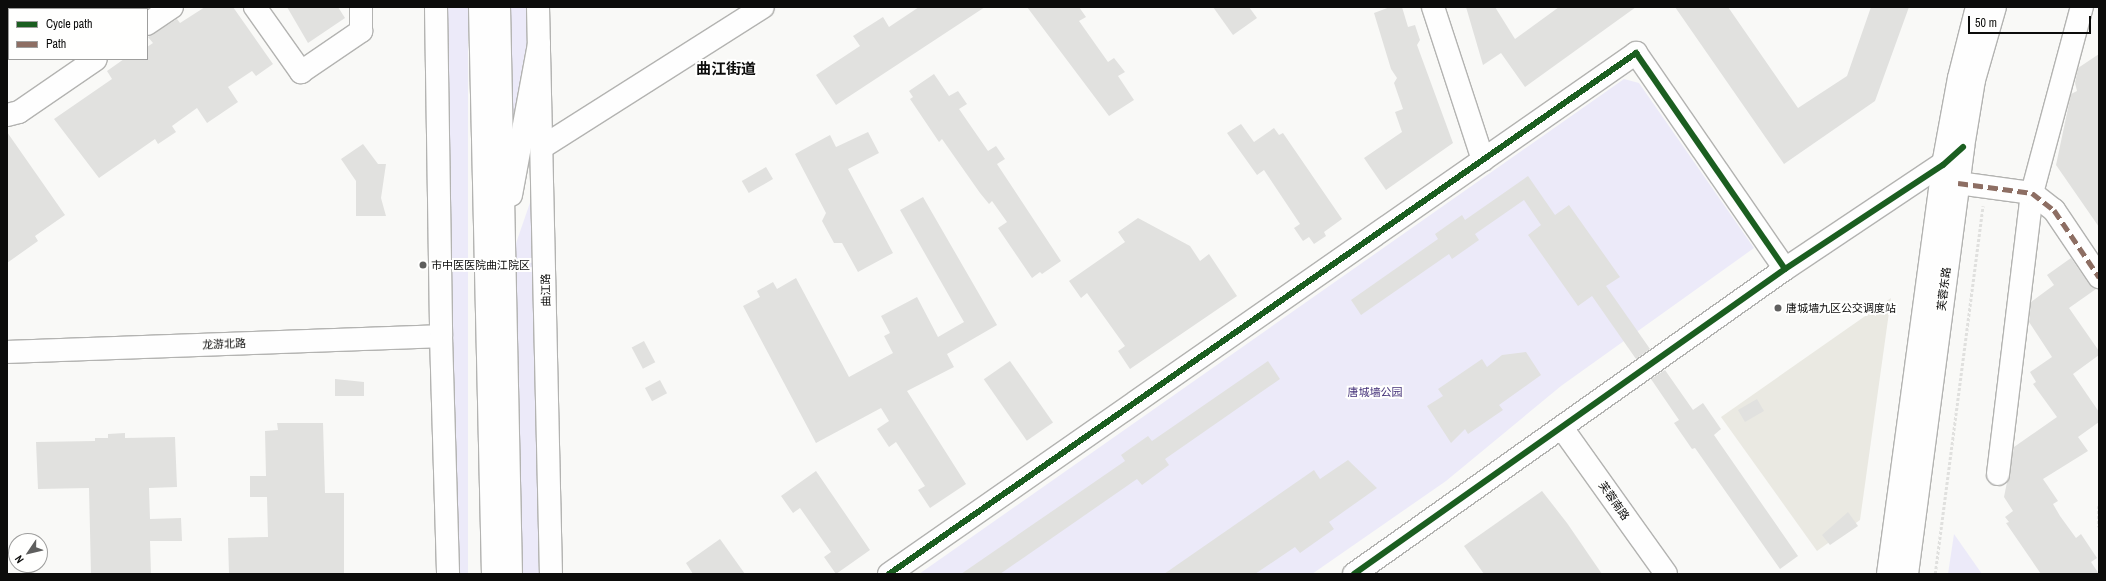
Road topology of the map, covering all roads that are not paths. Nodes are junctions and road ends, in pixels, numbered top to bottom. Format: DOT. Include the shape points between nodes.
graph roads {
  1 [pos="172,7"];
  2 [pos="255,7"];
  3 [pos="361,7"];
  4 [pos="436,7"];
  5 [pos="480,7"];
  6 [pos="499,7"];
  7 [pos="538,7"];
  8 [pos="763,7"];
  9 [pos="1433,7"];
  10 [pos="1977,7"];
  11 [pos="1995,7"];
  12 [pos="2082,7"];
  13 [pos="148,23"];
  14 [pos="539,44"];
  15 [pos="95,60"];
  16 [pos="7,115"];
  17 [pos="544,146"];
  18 [pos="1963,148"];
  19 [pos="1483,160"];
  20 [pos="1943,165"];
  21 [pos="1958,183"];
  22 [pos="2032,193"];
  23 [pos="502,241"];
  24 [pos="1785,269"];
  25 [pos="2099,277"];
  26 [pos="441,336"];
  27 [pos="7,352"];
  28 [pos="1562,428"];
  29 [pos="1998,474"];
  30 [pos="448,574"];
  31 [pos="492,574"];
  32 [pos="511,574"];
  33 [pos="551,574"];
  34 [pos="889,574"];
  35 [pos="1354,574"];
  36 [pos="1666,574"];
  37 [pos="1888,574"];
  38 [pos="1907,574"];
  1 -- 13 [label="main road"];
  2 -- 3 [label="main road" via="301,72 361,31"];
  4 -- 26 [label="main road"];
  5 -- 31 [label="main road"];
  6 -- 23 [label="main road"];
  7 -- 14 [label="main road, 曲江路"];
  8 -- 17 [label="main road"];
  9 -- 19 [label="main road"];
  10 -- 20 [label="main road, 芙蓉东路" via="1959,78"];
  11 -- 18 [label="main road, 芙蓉东路" via="1974,80"];
  12 -- 22 [label="main road"];
  14 -- 17 [label="main road, 曲江路"];
  14 -- 23 [label="main road"];
  15 -- 16 [label="main road" via="19,112"];
  17 -- 33 [label="main road, 曲江路"];
  18 -- 20 [label="main road"];
  18 -- 21 [label="main road, 芙蓉东路"];
  19 -- 24 [label="main road" via="1636,53"];
  19 -- 34 [label="main road"];
  20 -- 24 [label="main road"];
  20 -- 37 [label="main road, 芙蓉东路"];
  21 -- 22 [label="main road"];
  21 -- 38 [label="main road, 芙蓉东路"];
  22 -- 25 [label="main road" via="2054,210"];
  22 -- 29 [label="main road"];
  23 -- 32 [label="main road"];
  24 -- 28 [label="main road"];
  26 -- 27 [label="main road, 龙游北路"];
  26 -- 30 [label="main road"];
  28 -- 35 [label="main road"];
  28 -- 36 [label="main road, 芙蓉南路"];
}
